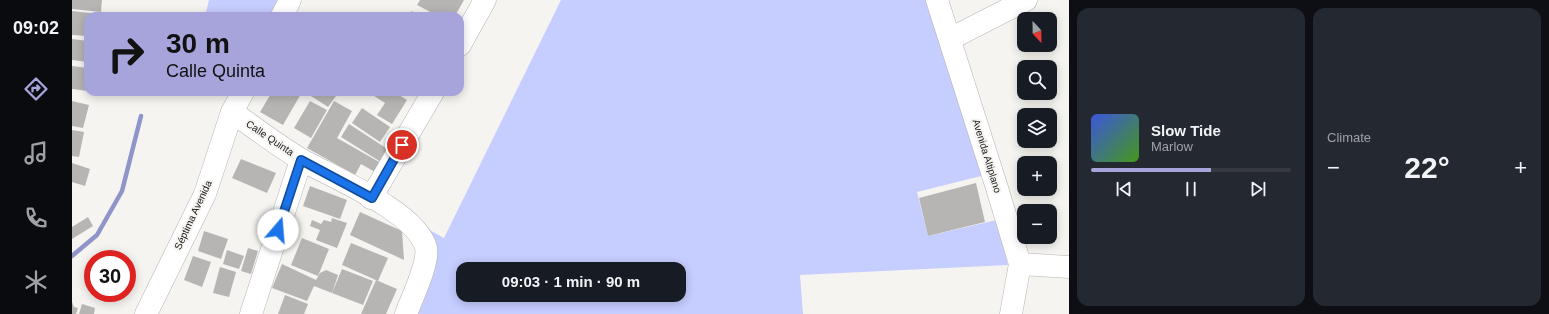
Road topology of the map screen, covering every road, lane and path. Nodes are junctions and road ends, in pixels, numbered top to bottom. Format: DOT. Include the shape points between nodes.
graph roads {
  1 [pos="290,0"];
  2 [pos="485,0"];
  3 [pos="937,0"];
  4 [pos="1026,0"];
  5 [pos="284,12"];
  6 [pos="464,38"];
  7 [pos="950,39"];
  8 [pos="241,96"];
  9 [pos="431,96"];
  10 [pos="232,112"];
  11 [pos="301,160"];
  12 [pos="372,198"];
  13 [pos="1020,264"];
  14 [pos="1069,268"];
  15 [pos="146,314"];
  16 [pos="251,314"];
  17 [pos="406,314"];
  18 [pos="1011,314"];
  1 -- 5 [label="street"];
  2 -- 6 [label="street"];
  3 -- 7 [label="street, Avenida Altiplano"];
  4 -- 7 [label="street"];
  7 -- 13 [label="street, Avenida Altiplano"];
  8 -- 10 [label="street, Séptima Avenida"];
  9 -- 12 [label="street"];
  10 -- 11 [label="street, Calle Quinta"];
  10 -- 15 [label="street, Séptima Avenida" via="204,194"];
  11 -- 12 [label="street, Calle Quinta"];
  11 -- 16 [label="street"];
  12 -- 17 [label="street, Calle Quinta" via="411,224 422,236 426,249 426,262"];
  13 -- 14 [label="street"];
  13 -- 18 [label="street, Avenida Altiplano"];
}
